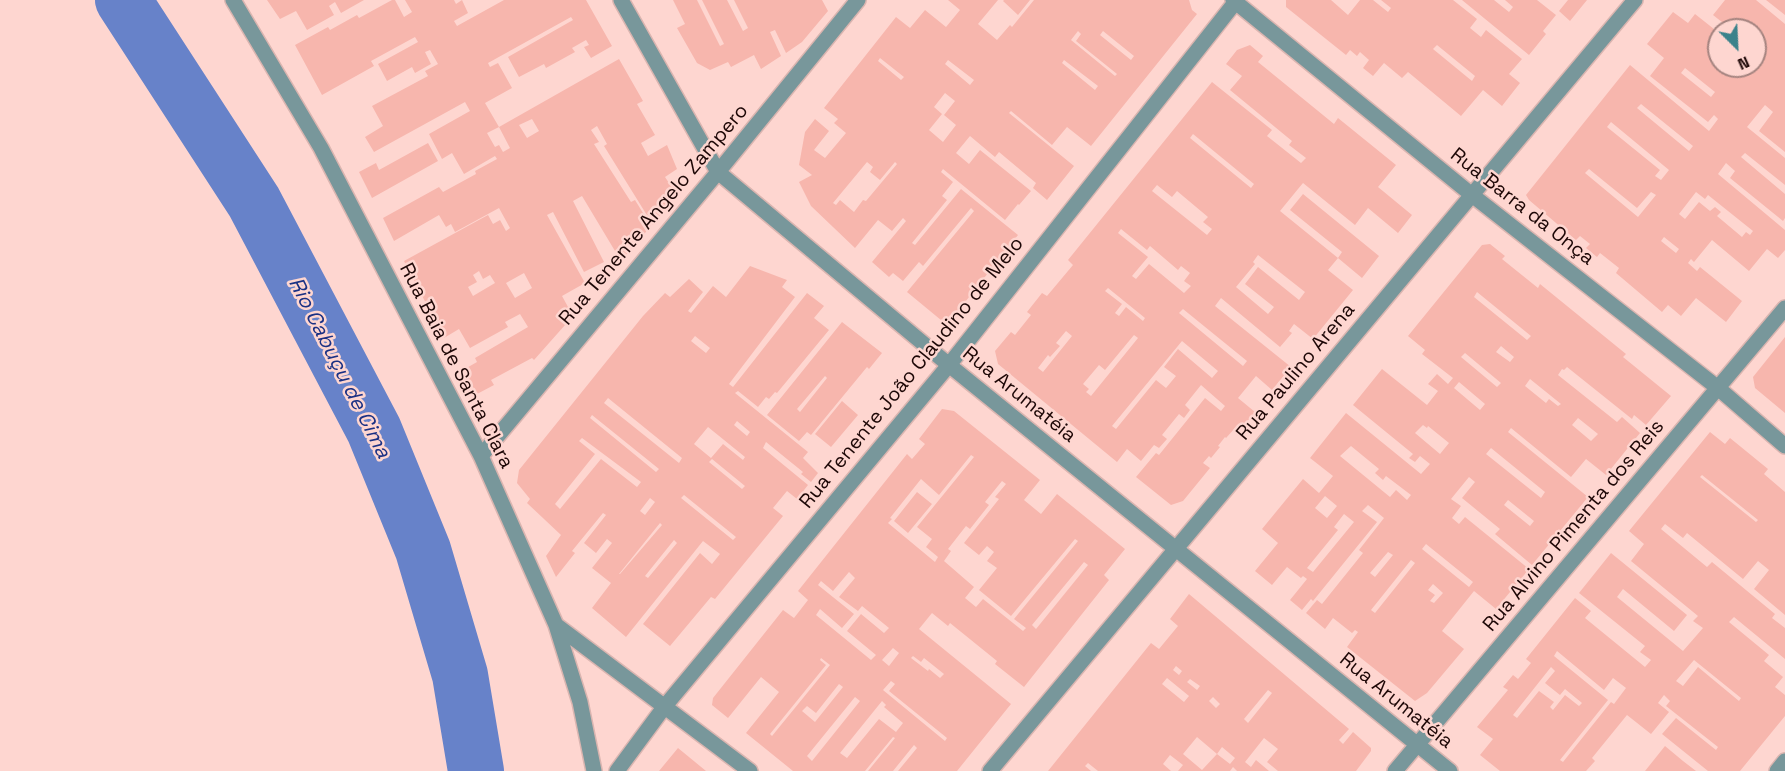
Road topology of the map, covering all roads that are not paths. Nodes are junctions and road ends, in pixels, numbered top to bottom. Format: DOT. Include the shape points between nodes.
graph roads {
  1 [pos="233,0"];
  2 [pos="621,0"];
  3 [pos="858,0"];
  4 [pos="1635,0"];
  5 [pos="1235,1"];
  6 [pos="718,172"];
  7 [pos="1472,195"];
  8 [pos="1785,308"];
  9 [pos="949,365"];
  10 [pos="1718,388"];
  11 [pos="1785,446"];
  12 [pos="481,456"];
  13 [pos="1176,549"];
  14 [pos="556,625"];
  15 [pos="665,706"];
  16 [pos="1417,745"];
  17 [pos="1785,761"];
  18 [pos="594,771"];
  19 [pos="618,771"];
  20 [pos="750,771"];
  21 [pos="990,771"];
  22 [pos="1395,771"];
  23 [pos="1450,771"];
  24 [pos="1777,771"];
  1 -- 12 [label="street, Rua Baia de Santa Clara" via="321,148"];
  2 -- 6 [label="street, Rua Arumatéia"];
  3 -- 6 [label="street, Rua Tenente Angelo Zampero"];
  4 -- 7 [label="street, Rua Paulino Arena"];
  5 -- 7 [label="street, Rua Barra da Onça"];
  5 -- 9 [label="street, Rua Tenente João Claudino de Melo"];
  6 -- 9 [label="street, Rua Arumatéia"];
  6 -- 12 [label="street, Rua Tenente Angelo Zampero"];
  7 -- 10 [label="street, Rua Barra da Onça"];
  7 -- 13 [label="street, Rua Paulino Arena"];
  8 -- 10 [label="street, Rua Alvino Pimenta dos Reis"];
  9 -- 13 [label="street, Rua Arumatéia"];
  9 -- 15 [label="street, Rua Tenente João Claudino de Melo"];
  10 -- 11 [label="street, Rua Barra da Onça"];
  10 -- 16 [label="street, Rua Alvino Pimenta dos Reis"];
  12 -- 14 [label="street, Rua Baia de Santa Clara"];
  13 -- 16 [label="street, Rua Arumatéia"];
  13 -- 21 [label="street, Rua Paulino Arena"];
  14 -- 15 [label="street"];
  14 -- 18 [label="street, Rua Baia de Santa Clara" via="580,702"];
  15 -- 19 [label="street, Rua Tenente João Claudino de Melo"];
  15 -- 20 [label="street"];
  16 -- 22 [label="street, Rua Alvino Pimenta dos Reis"];
  16 -- 23 [label="street, Rua Arumatéia"];
  17 -- 24 [label="street"];
}
